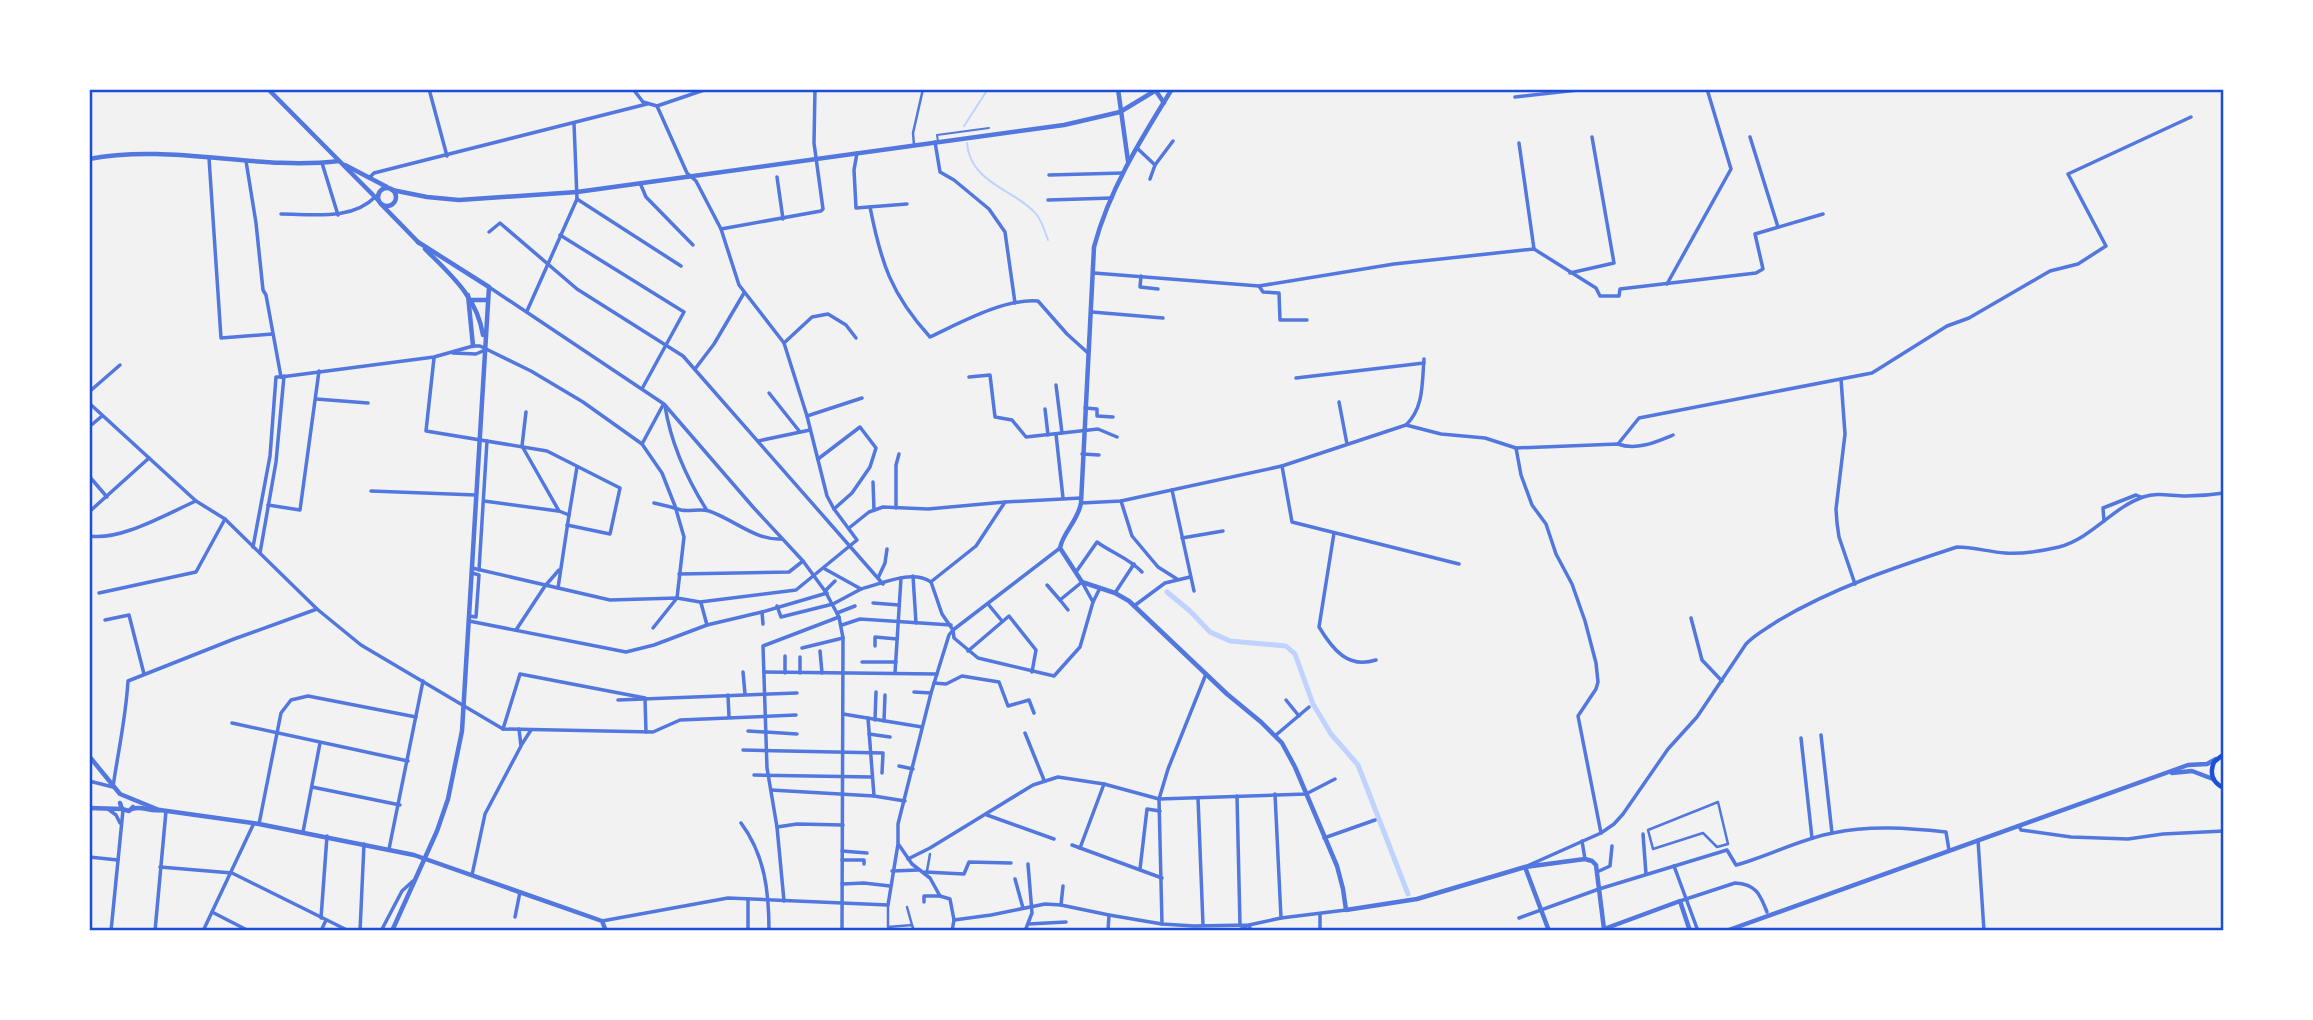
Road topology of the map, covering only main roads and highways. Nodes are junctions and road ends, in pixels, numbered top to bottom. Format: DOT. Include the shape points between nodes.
graph roads {
  1 [pos="2224,754"];
  2 [pos="2224,788"];
  1 -- 2 [label="main road" via="2212,768 2213,779"];
}
